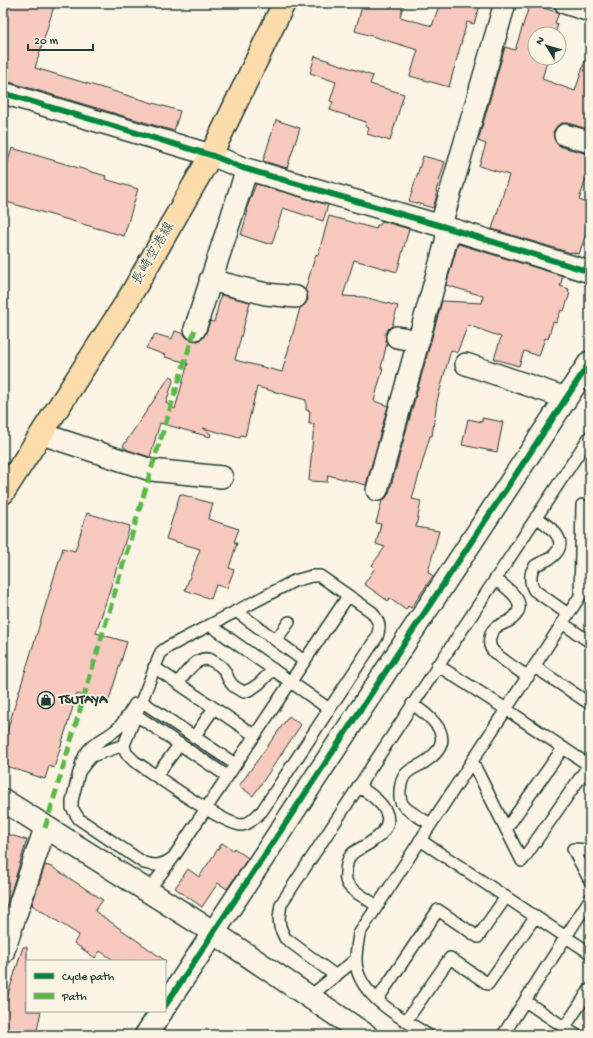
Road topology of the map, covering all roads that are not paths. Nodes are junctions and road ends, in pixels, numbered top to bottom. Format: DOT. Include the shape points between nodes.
graph roads {
  1 [pos="284,3"];
  2 [pos="505,3"];
  3 [pos="565,3"];
  4 [pos="590,11"];
  5 [pos="3,93"];
  6 [pos="565,135"];
  7 [pos="590,142"];
  8 [pos="210,155"];
  9 [pos="247,169"];
  10 [pos="445,227"];
  11 [pos="590,272"];
  12 [pos="210,280"];
  13 [pos="296,297"];
  14 [pos="195,330"];
  15 [pos="397,337"];
  16 [pos="418,341"];
  17 [pos="590,362"];
  18 [pos="466,364"];
  19 [pos="566,398"];
  20 [pos="42,434"];
  21 [pos="590,436"];
  22 [pos="222,478"];
  23 [pos="378,490"];
  24 [pos="3,493"];
  25 [pos="590,511"];
  26 [pos="536,517"];
  27 [pos="494,579"];
  28 [pos="590,582"];
  29 [pos="348,596"];
  30 [pos="580,596"];
  31 [pos="236,611"];
  32 [pos="565,618"];
  33 [pos="289,622"];
  34 [pos="210,625"];
  35 [pos="276,640"];
  36 [pos="590,642"];
  37 [pos="304,661"];
  38 [pos="438,665"];
  39 [pos="154,667"];
  40 [pos="535,667"];
  41 [pos="273,669"];
  42 [pos="528,677"];
  43 [pos="290,681"];
  44 [pos="178,683"];
  45 [pos="146,687"];
  46 [pos="141,701"];
  47 [pos="412,704"];
  48 [pos="590,704"];
  49 [pos="214,708"];
  50 [pos="329,709"];
  51 [pos="506,709"];
  52 [pos="136,714"];
  53 [pos="254,735"];
  54 [pos="194,737"];
  55 [pos="180,744"];
  56 [pos="124,745"];
  57 [pos="563,748"];
  58 [pos="472,761"];
  59 [pos="235,764"];
  60 [pos="590,765"];
  61 [pos="80,772"];
  62 [pos="156,776"];
  63 [pos="227,776"];
  64 [pos="358,786"];
  65 [pos="3,800"];
  66 [pos="205,808"];
  67 [pos="431,824"];
  68 [pos="45,828"];
  69 [pos="506,829"];
  70 [pos="420,840"];
  71 [pos="590,850"];
  72 [pos="173,858"];
  73 [pos="590,881"];
  74 [pos="148,892"];
  75 [pos="506,897"];
  76 [pos="590,899"];
  77 [pos="377,906"];
  78 [pos="9,910"];
  79 [pos="534,917"];
  80 [pos="213,932"];
  81 [pos="565,937"];
  82 [pos="3,953"];
  83 [pos="590,953"];
  84 [pos="356,960"];
  85 [pos="336,976"];
  86 [pos="590,989"];
  87 [pos="309,997"];
  88 [pos="377,1000"];
  89 [pos="525,1001"];
  90 [pos="166,1004"];
  91 [pos="161,1012"];
  92 [pos="406,1021"];
  93 [pos="565,1028"];
  94 [pos="146,1035"];
  95 [pos="366,1035"];
  96 [pos="428,1035"];
  97 [pos="503,1035"];
  98 [pos="576,1035"];
  1 -- 8 [label="main road, 長崎空港線"];
  2 -- 10 [label="street" via="443,218"];
  3 -- 4 [label="street"];
  5 -- 8 [label="street"];
  6 -- 7 [label="street"];
  8 -- 9 [label="street"];
  8 -- 20 [label="main road, 長崎空港線" via="129,298"];
  9 -- 10 [label="street"];
  9 -- 12 [label="street"];
  10 -- 11 [label="street"];
  10 -- 16 [label="street" via="447,238"];
  12 -- 13 [label="street" via="266,294"];
  12 -- 14 [label="street"];
  15 -- 16 [label="street"];
  16 -- 23 [label="street"];
  17 -- 19 [label="street"];
  18 -- 19 [label="street"];
  19 -- 80 [label="street"];
  20 -- 22 [label="street" via="151,470"];
  20 -- 24 [label="main road, 長崎空港線"];
  21 -- 26 [label="lane"];
  25 -- 30 [label="lane" via="582,505"];
  26 -- 27 [label="lane"];
  26 -- 32 [label="lane" via="551,527 559,537 560,544 552,558 536,566 532,571 532,585 534,590"];
  27 -- 38 [label="lane"];
  27 -- 42 [label="lane" via="510,590 518,600 519,606 514,617 491,633 491,648"];
  28 -- 30 [label="lane"];
  29 -- 31 [label="lane" via="320,576 312,576 294,581"];
  29 -- 37 [label="lane"];
  29 -- 50 [label="lane" via="372,612 380,628 377,637"];
  30 -- 32 [label="lane"];
  31 -- 34 [label="lane"];
  31 -- 35 [label="lane"];
  32 -- 36 [label="lane"];
  32 -- 40 [label="lane"];
  33 -- 35 [label="lane"];
  34 -- 39 [label="lane" via="161,652"];
  34 -- 41 [label="lane"];
  35 -- 37 [label="lane"];
  37 -- 43 [label="lane"];
  38 -- 47 [label="lane"];
  38 -- 51 [label="lane"];
  39 -- 44 [label="lane"];
  39 -- 45 [label="lane"];
  40 -- 42 [label="lane"];
  40 -- 48 [label="lane"];
  41 -- 43 [label="lane"];
  41 -- 44 [label="lane" via="258,686 244,692 229,683 219,665 212,660 204,659 192,665"];
  42 -- 51 [label="lane"];
  43 -- 50 [label="lane"];
  43 -- 53 [label="lane"];
  44 -- 49 [label="lane"];
  45 -- 46 [label="lane"];
  45 -- 61 [label="lane" via="125,720 87,750"];
  46 -- 52 [label="lane"];
  46 -- 54 [label="lane"];
  47 -- 64 [label="lane"];
  47 -- 67 [label="lane" via="435,723 442,733 443,740 432,757 405,775 400,786 400,800 404,806"];
  49 -- 53 [label="lane"];
  49 -- 54 [label="lane"];
  50 -- 66 [label="lane" via="262,811 251,822 233,824"];
  51 -- 57 [label="lane"];
  51 -- 58 [label="lane"];
  52 -- 55 [label="lane"];
  52 -- 56 [label="lane"];
  53 -- 59 [label="lane"];
  54 -- 59 [label="lane"];
  55 -- 62 [label="lane"];
  55 -- 63 [label="lane"];
  56 -- 61 [label="lane" via="92,756"];
  56 -- 62 [label="lane" via="126,753 134,761"];
  57 -- 60 [label="lane"];
  57 -- 69 [label="lane"];
  58 -- 67 [label="lane"];
  58 -- 69 [label="lane"];
  59 -- 63 [label="lane"];
  60 -- 69 [label="lane" via="522,861"];
  61 -- 72 [label="lane" via="72,801 72,808 79,819 144,863 164,864"];
  62 -- 66 [label="lane"];
  63 -- 66 [label="lane"];
  64 -- 77 [label="lane" via="372,794 381,804 388,814 388,821 379,837 351,856 346,867 346,880 350,887"];
  64 -- 85 [label="lane" via="281,904 279,918 285,938"];
  65 -- 68 [label="street"];
  66 -- 72 [label="lane"];
  67 -- 70 [label="lane"];
  68 -- 74 [label="street"];
  68 -- 78 [label="street"];
  70 -- 75 [label="lane"];
  70 -- 77 [label="lane"];
  71 -- 73 [label="lane" via="573,849"];
  72 -- 74 [label="lane"];
  74 -- 80 [label="street"];
  75 -- 79 [label="lane"];
  75 -- 88 [label="lane" via="478,937 438,910"];
  76 -- 81 [label="lane"];
  77 -- 84 [label="lane" via="359,934"];
  78 -- 82 [label="street"];
  79 -- 81 [label="lane"];
  79 -- 92 [label="lane" via="488,984 450,958"];
  80 -- 87 [label="street"];
  80 -- 90 [label="street"];
  81 -- 83 [label="lane"];
  81 -- 89 [label="lane"];
  84 -- 85 [label="lane"];
  84 -- 88 [label="lane" via="359,977"];
  85 -- 87 [label="lane"];
  86 -- 93 [label="lane"];
  87 -- 95 [label="street"];
  88 -- 92 [label="lane"];
  89 -- 93 [label="lane"];
  89 -- 97 [label="lane"];
  91 -- 94 [label="street"];
  92 -- 96 [label="lane"];
  93 -- 98 [label="lane"];
}
